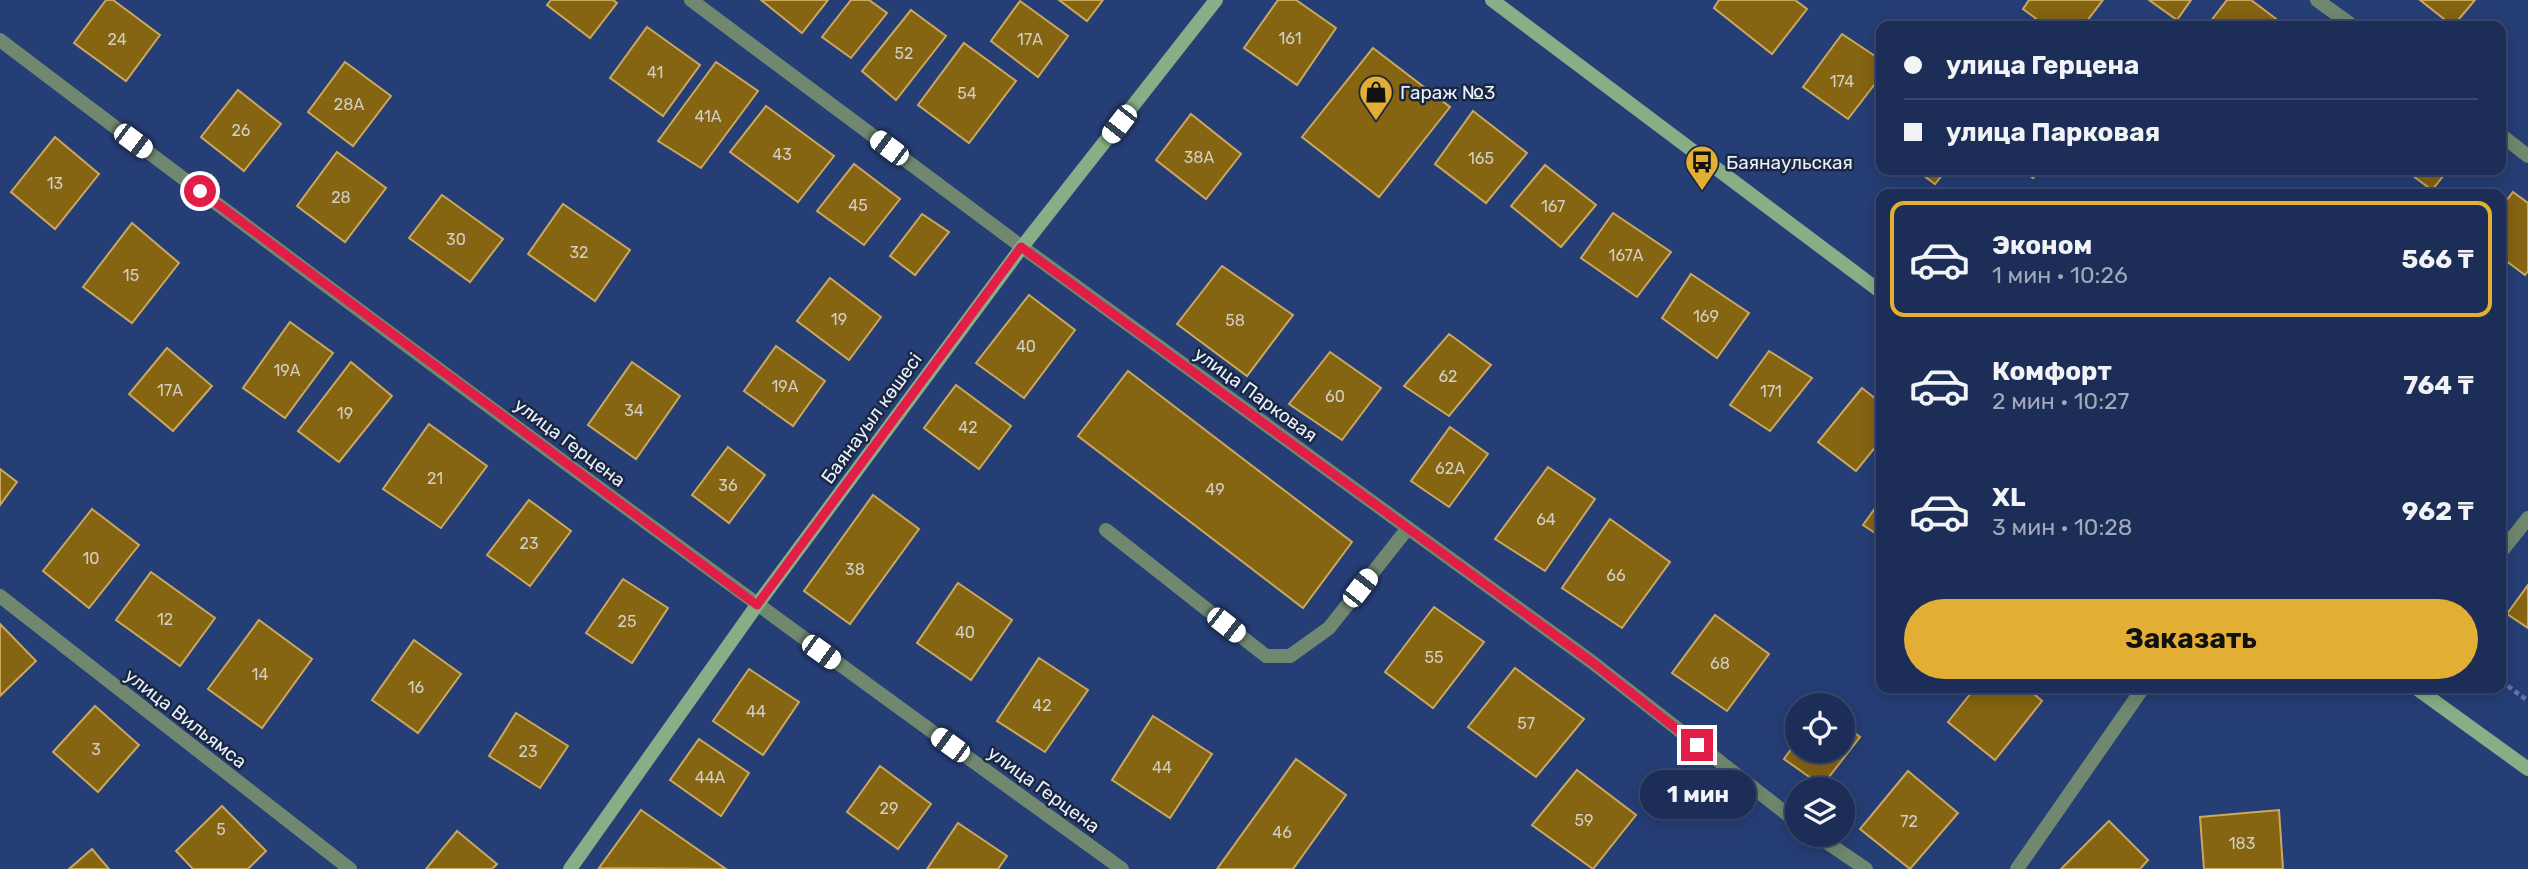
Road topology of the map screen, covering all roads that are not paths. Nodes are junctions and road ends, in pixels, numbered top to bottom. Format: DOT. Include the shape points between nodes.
graph roads {
  1 [pos="691,0"];
  2 [pos="1216,0"];
  3 [pos="1492,0"];
  4 [pos="2317,0"];
  5 [pos="2346,21"];
  6 [pos="0,40"];
  7 [pos="2506,139"];
  8 [pos="2528,156"];
  9 [pos="1021,247"];
  10 [pos="1876,288"];
  11 [pos="2528,518"];
  12 [pos="1408,528"];
  13 [pos="1107,530"];
  14 [pos="2506,546"];
  15 [pos="0,596"];
  16 [pos="757,605"];
  17 [pos="2140,693"];
  18 [pos="2423,693"];
  19 [pos="2528,769"];
  20 [pos="1785,813"];
  21 [pos="1834,847"];
  22 [pos="350,869"];
  23 [pos="570,869"];
  24 [pos="1122,869"];
  25 [pos="1866,869"];
  26 [pos="2017,869"];
  1 -- 9 [label="street, улица Парковая"];
  2 -- 9 [label="street, Баянауыл көшесі"];
  3 -- 10 [label="street"];
  4 -- 5 [label="street"];
  6 -- 16 [label="street, улица Герцена"];
  7 -- 8 [label="street"];
  9 -- 12 [label="street, улица Парковая"];
  9 -- 16 [label="street, Баянауыл көшесі"];
  11 -- 14 [label="street"];
  12 -- 13 [label="street" via="1329,628 1290,656 1266,656"];
  12 -- 20 [label="street, улица Парковая" via="1592,662"];
  15 -- 22 [label="street, улица Вильямса"];
  16 -- 23 [label="street, Баянауыл көшесі"];
  16 -- 24 [label="street, улица Герцена"];
  17 -- 26 [label="street"];
  18 -- 19 [label="street"];
  21 -- 25 [label="street"];
}
